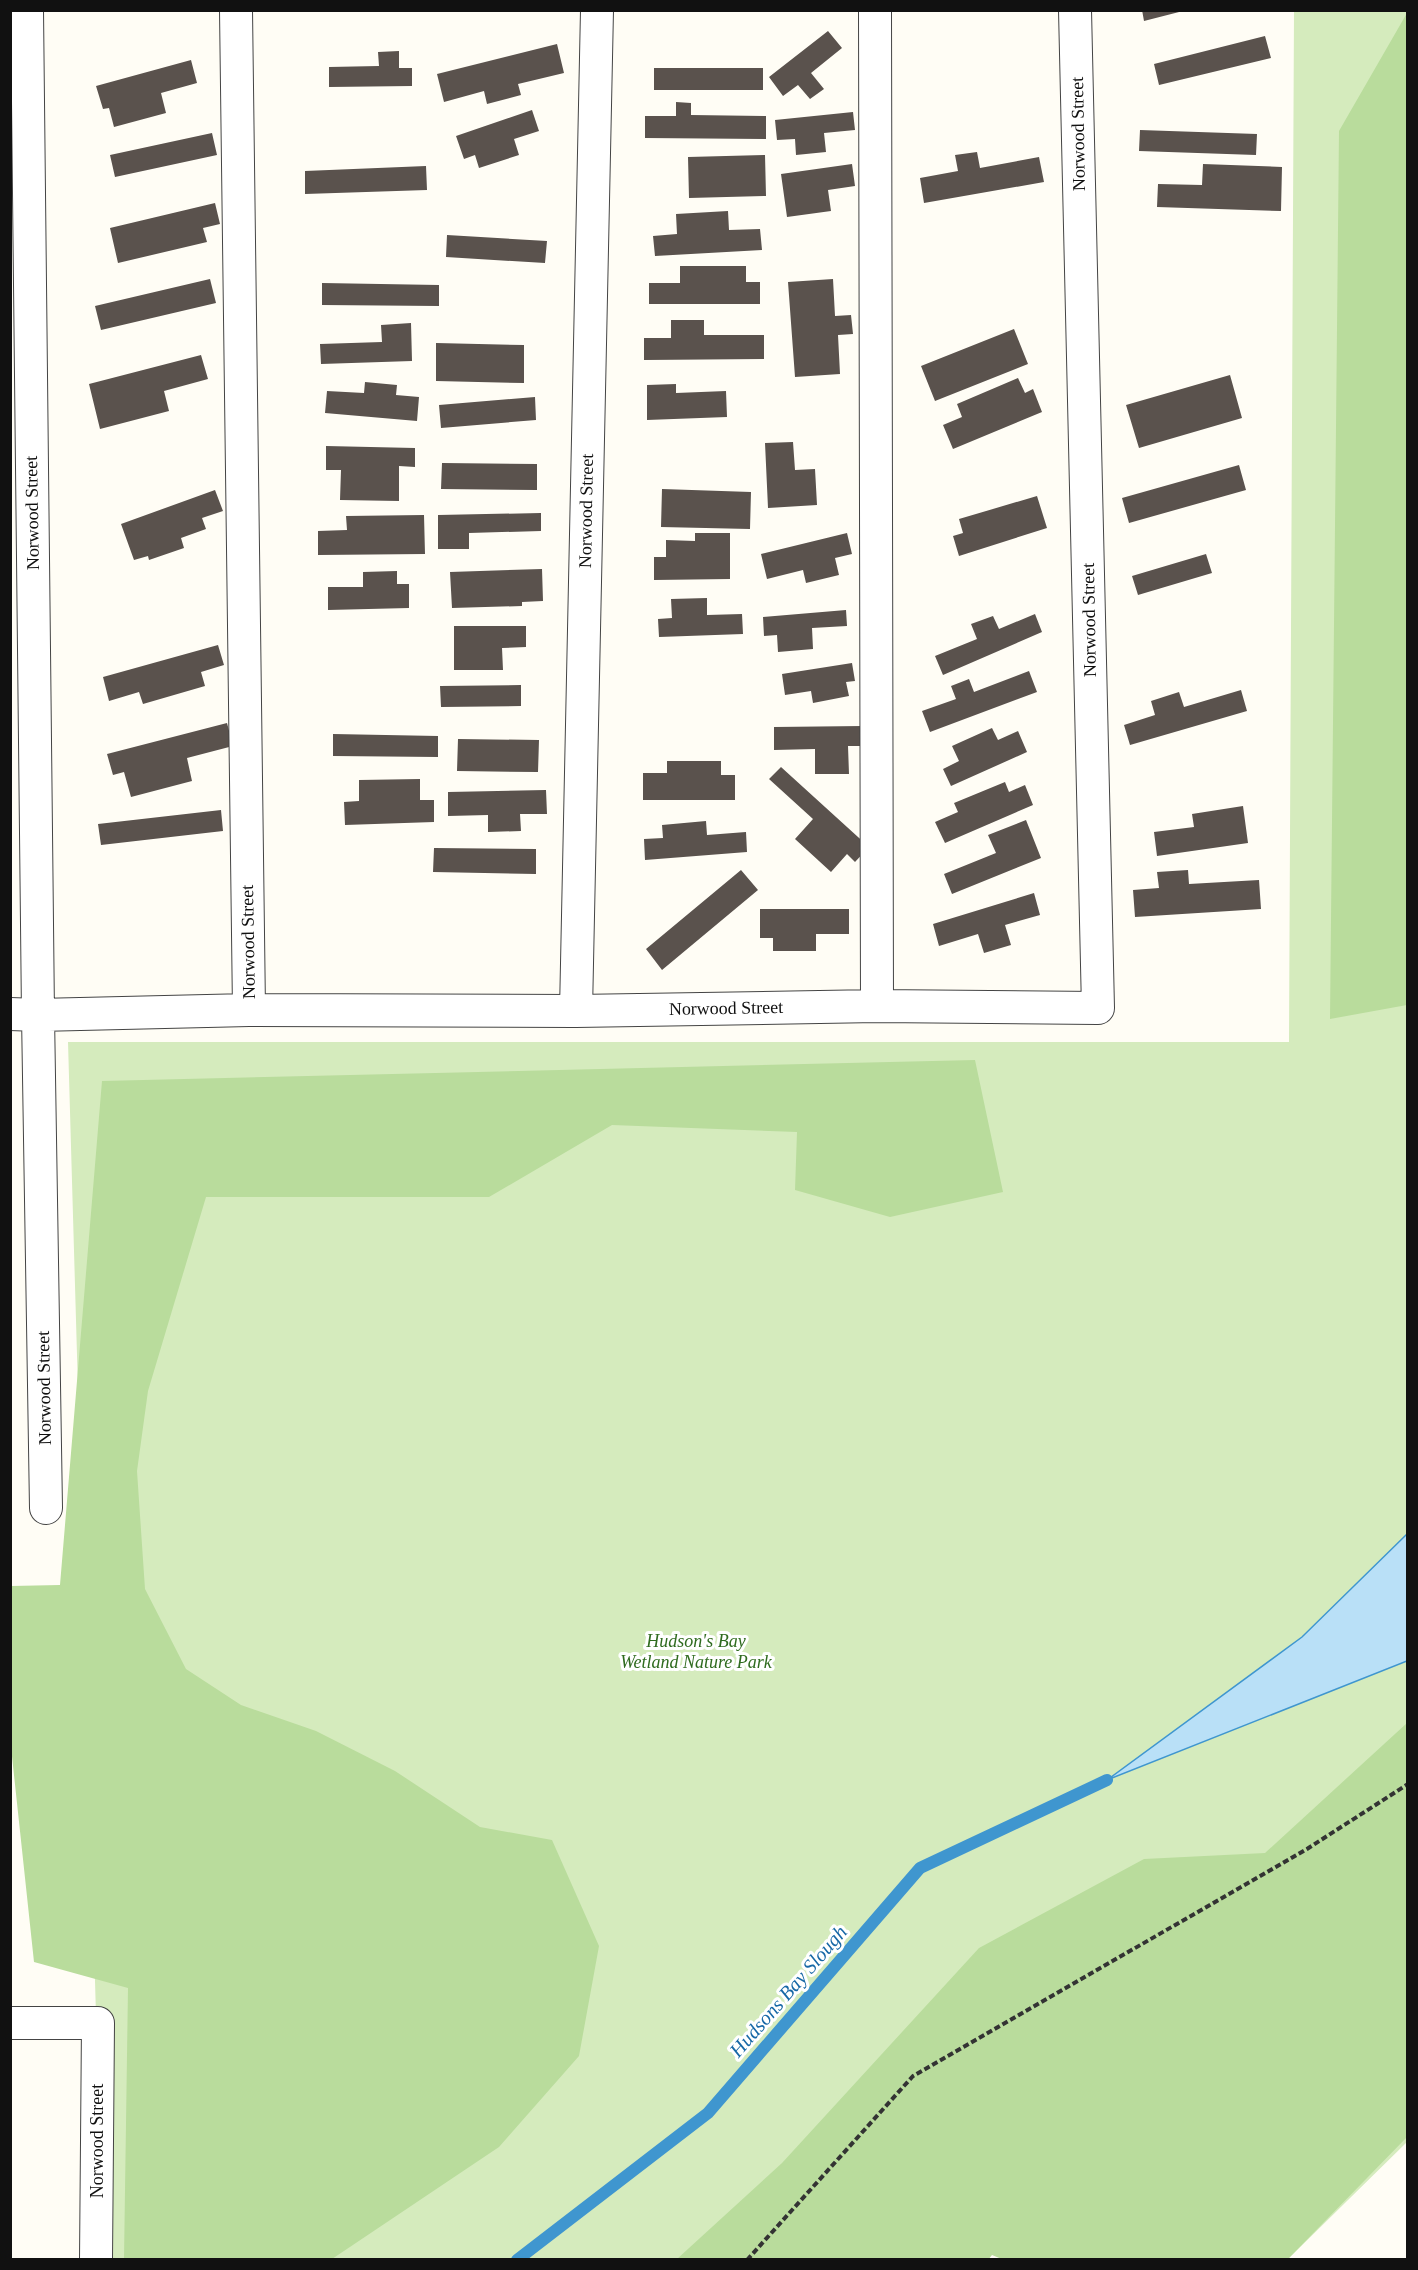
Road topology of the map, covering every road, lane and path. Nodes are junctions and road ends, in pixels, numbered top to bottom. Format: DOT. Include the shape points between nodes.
graph roads {
  1 [pos="27,10"];
  2 [pos="236,10"];
  3 [pos="597,10"];
  4 [pos="875,10"];
  5 [pos="1075,10"];
  6 [pos="877,1006"];
  7 [pos="249,1010"];
  8 [pos="576,1011"];
  9 [pos="24,1015"];
  10 [pos="46,1508"];
  11 [pos="1407,1784"];
  12 [pos="10,2023"];
  13 [pos="96,2259"];
  14 [pos="747,2259"];
  1 -- 9 [label="street, Norwood Street"];
  2 -- 7 [label="street, Norwood Street"];
  3 -- 8 [label="street, Norwood Street"];
  4 -- 6 [label="street"];
  5 -- 6 [label="street, Norwood Street" via="1098,1008"];
  6 -- 8 [label="street, Norwood Street"];
  7 -- 8 [label="street, Norwood Street"];
  7 -- 9 [label="street, Norwood Street"];
  9 -- 10 [label="street, Norwood Street"];
  11 -- 14 [label="path" via="1307,1849 913,2076"];
  12 -- 13 [label="street, Norwood Street" via="98,2023"];
}
